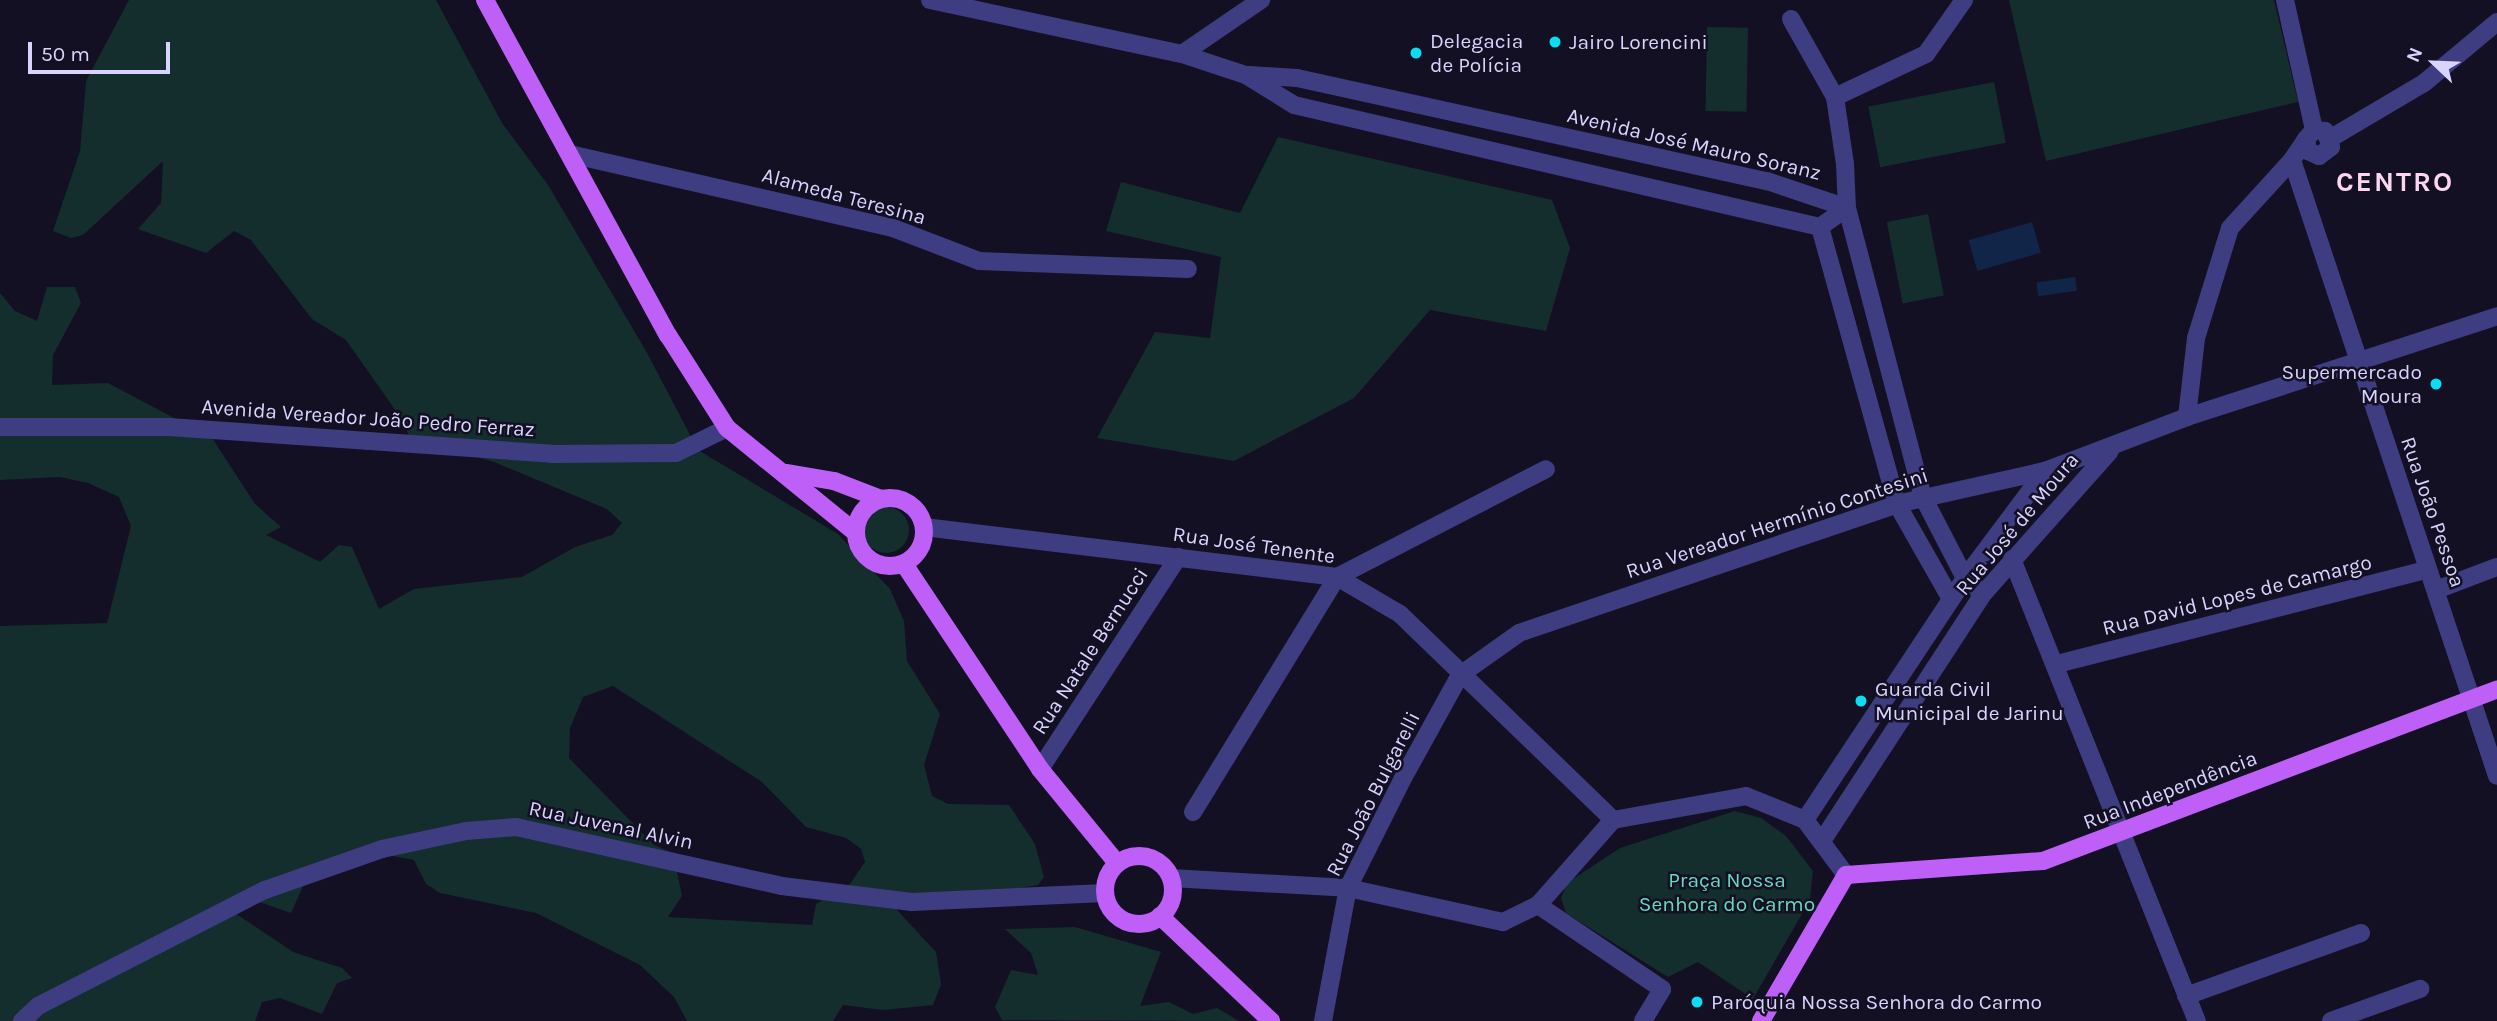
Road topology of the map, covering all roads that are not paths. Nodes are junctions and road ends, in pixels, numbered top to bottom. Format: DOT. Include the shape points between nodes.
graph roads {
  1 [pos="485,0"];
  2 [pos="930,0"];
  3 [pos="1261,0"];
  4 [pos="1964,0"];
  5 [pos="2285,0"];
  6 [pos="1791,19"];
  7 [pos="2497,22"];
  8 [pos="1182,54"];
  9 [pos="1246,75"];
  10 [pos="1835,97"];
  11 [pos="2310,135"];
  12 [pos="2331,138"];
  13 [pos="574,155"];
  14 [pos="2319,156"];
  15 [pos="2292,160"];
  16 [pos="2300,183"];
  17 [pos="1847,208"];
  18 [pos="1821,227"];
  19 [pos="1188,269"];
  20 [pos="2497,316"];
  21 [pos="2358,363"];
  22 [pos="2187,417"];
  23 [pos="0,427"];
  24 [pos="727,428"];
  25 [pos="2112,448"];
  26 [pos="1546,469"];
  27 [pos="2045,471"];
  28 [pos="786,473"];
  29 [pos="1923,497"];
  30 [pos="881,499"];
  31 [pos="1896,504"];
  32 [pos="924,527"];
  33 [pos="856,533"];
  34 [pos="1178,557"];
  35 [pos="2012,559"];
  36 [pos="904,564"];
  37 [pos="2497,567"];
  38 [pos="2427,570"];
  39 [pos="2488,576"];
  40 [pos="1337,577"];
  41 [pos="1965,578"];
  42 [pos="2436,590"];
  43 [pos="1983,594"];
  44 [pos="1951,599"];
  45 [pos="2057,664"];
  46 [pos="1461,675"];
  47 [pos="2497,689"];
  48 [pos="1890,697"];
  49 [pos="2470,698"];
  50 [pos="1907,711"];
  51 [pos="1040,769"];
  52 [pos="2497,776"];
  53 [pos="1193,812"];
  54 [pos="1614,820"];
  55 [pos="1805,820"];
  56 [pos="2122,835"];
  57 [pos="1822,841"];
  58 [pos="1117,863"];
  59 [pos="1846,875"];
  60 [pos="1171,878"];
  61 [pos="1348,888"];
  62 [pos="1105,893"];
  63 [pos="1538,905"];
  64 [pos="1160,916"];
  65 [pos="2361,933"];
  66 [pos="2420,989"];
  67 [pos="2186,996"];
  68 [pos="22,1021"];
  69 [pos="1271,1021"];
  70 [pos="1324,1021"];
  71 [pos="1643,1021"];
  72 [pos="1761,1021"];
  73 [pos="2197,1021"];
  74 [pos="2331,1021"];
  1 -- 13 [label="main road"];
  2 -- 8 [label="street, Avenida José Mauro Soranz"];
  3 -- 8 [label="street"];
  4 -- 10 [label="street" via="1926,54"];
  5 -- 11 [label="street"];
  6 -- 10 [label="street"];
  7 -- 12 [label="street" via="2424,83"];
  8 -- 9 [label="street, Avenida José Mauro Soranz"];
  9 -- 17 [label="street, Avenida José Mauro Soranz" via="1297,78 1740,175"];
  9 -- 18 [label="street, Avenida José Mauro Soranz" via="1294,105"];
  10 -- 17 [label="street"];
  11 -- 12 [label="street"];
  11 -- 14 [label="street" via="2308,151"];
  11 -- 15 [label="street"];
  12 -- 14 [label="street" via="2332,147"];
  13 -- 19 [label="street, Alameda Teresina" via="893,228 979,261"];
  13 -- 24 [label="main road" via="668,335"];
  14 -- 16 [label="street"];
  15 -- 16 [label="street, Rua João Pessoa"];
  15 -- 22 [label="street" via="2230,228 2196,338"];
  16 -- 21 [label="street, Rua João Pessoa"];
  17 -- 18 [label="street"];
  17 -- 29 [label="street"];
  18 -- 31 [label="street"];
  20 -- 21 [label="street, Rua Vereador Hermínio Contesini"];
  21 -- 22 [label="street, Rua Vereador Hermínio Contesini"];
  21 -- 38 [label="street, Rua João Pessoa"];
  22 -- 25 [label="street, Rua Vereador Hermínio Contesini"];
  23 -- 24 [label="street, Avenida Vereador João Pedro Ferraz" via="169,427 552,454 676,453"];
  24 -- 28 [label="main road"];
  25 -- 27 [label="street, Rua Vereador Hermínio Contesini"];
  25 -- 35 [label="street, Rua José de Moura"];
  26 -- 40 [label="street"];
  27 -- 29 [label="street, Rua Vereador Hermínio Contesini"];
  27 -- 41 [label="street, Rua José de Moura"];
  28 -- 30 [label="main road" via="834,481"];
  28 -- 33 [label="main road"];
  29 -- 31 [label="street, Rua Vereador Hermínio Contesini"];
  29 -- 41 [label="street"];
  30 -- 32 [label="main road" via="913,507"];
  30 -- 33 [label="main road" via="863,512"];
  31 -- 44 [label="street"];
  31 -- 46 [label="street, Rua Vereador Hermínio Contesini" via="1519,633"];
  32 -- 34 [label="street, Rua José Tenente"];
  32 -- 36 [label="main road" via="920,548"];
  33 -- 36 [label="main road" via="872,561"];
  34 -- 40 [label="street, Rua José Tenente"];
  34 -- 51 [label="street, Rua Natale Bernucci"];
  35 -- 43 [label="street, Rua José de Moura"];
  35 -- 45 [label="street"];
  36 -- 51 [label="main road"];
  37 -- 39 [label="street"];
  38 -- 42 [label="street, Rua João Pessoa"];
  38 -- 45 [label="street, Rua David Lopes de Camargo"];
  39 -- 42 [label="street"];
  40 -- 46 [label="street, Rua José Tenente" via="1399,614"];
  40 -- 53 [label="street"];
  41 -- 43 [label="street"];
  41 -- 44 [label="street, Rua José de Moura"];
  42 -- 49 [label="street, Rua João Pessoa"];
  43 -- 50 [label="street, Rua José de Moura"];
  44 -- 48 [label="street, Rua José de Moura"];
  45 -- 56 [label="street"];
  46 -- 54 [label="street, Rua José Tenente"];
  46 -- 61 [label="street, Rua João Bulgarelli"];
  47 -- 49 [label="main road, Rua Independência"];
  48 -- 50 [label="street"];
  48 -- 55 [label="street, Rua José de Moura"];
  49 -- 52 [label="street, Rua João Pessoa"];
  49 -- 56 [label="main road, Rua Independência"];
  50 -- 57 [label="street, Rua José de Moura"];
  51 -- 58 [label="main road"];
  54 -- 55 [label="street" via="1746,796"];
  54 -- 63 [label="street"];
  55 -- 57 [label="street"];
  56 -- 59 [label="main road, Rua Independência" via="2043,862"];
  56 -- 67 [label="street"];
  57 -- 59 [label="street"];
  58 -- 60 [label="main road" via="1148,856"];
  58 -- 62 [label="main road"];
  59 -- 72 [label="main road"];
  60 -- 61 [label="street"];
  60 -- 64 [label="main road" via="1172,899"];
  61 -- 63 [label="street" via="1503,922"];
  61 -- 70 [label="street, Rua João Bulgarelli"];
  62 -- 64 [label="main road" via="1125,921 1148,923"];
  62 -- 68 [label="street, Rua Juvenal Alvin" via="912,902 782,886 516,827 466,831 382,849 265,890 38,1006"];
  63 -- 71 [label="street" via="1662,989"];
  64 -- 69 [label="main road"];
  65 -- 67 [label="street"];
  66 -- 74 [label="street"];
  67 -- 73 [label="street"];
}
